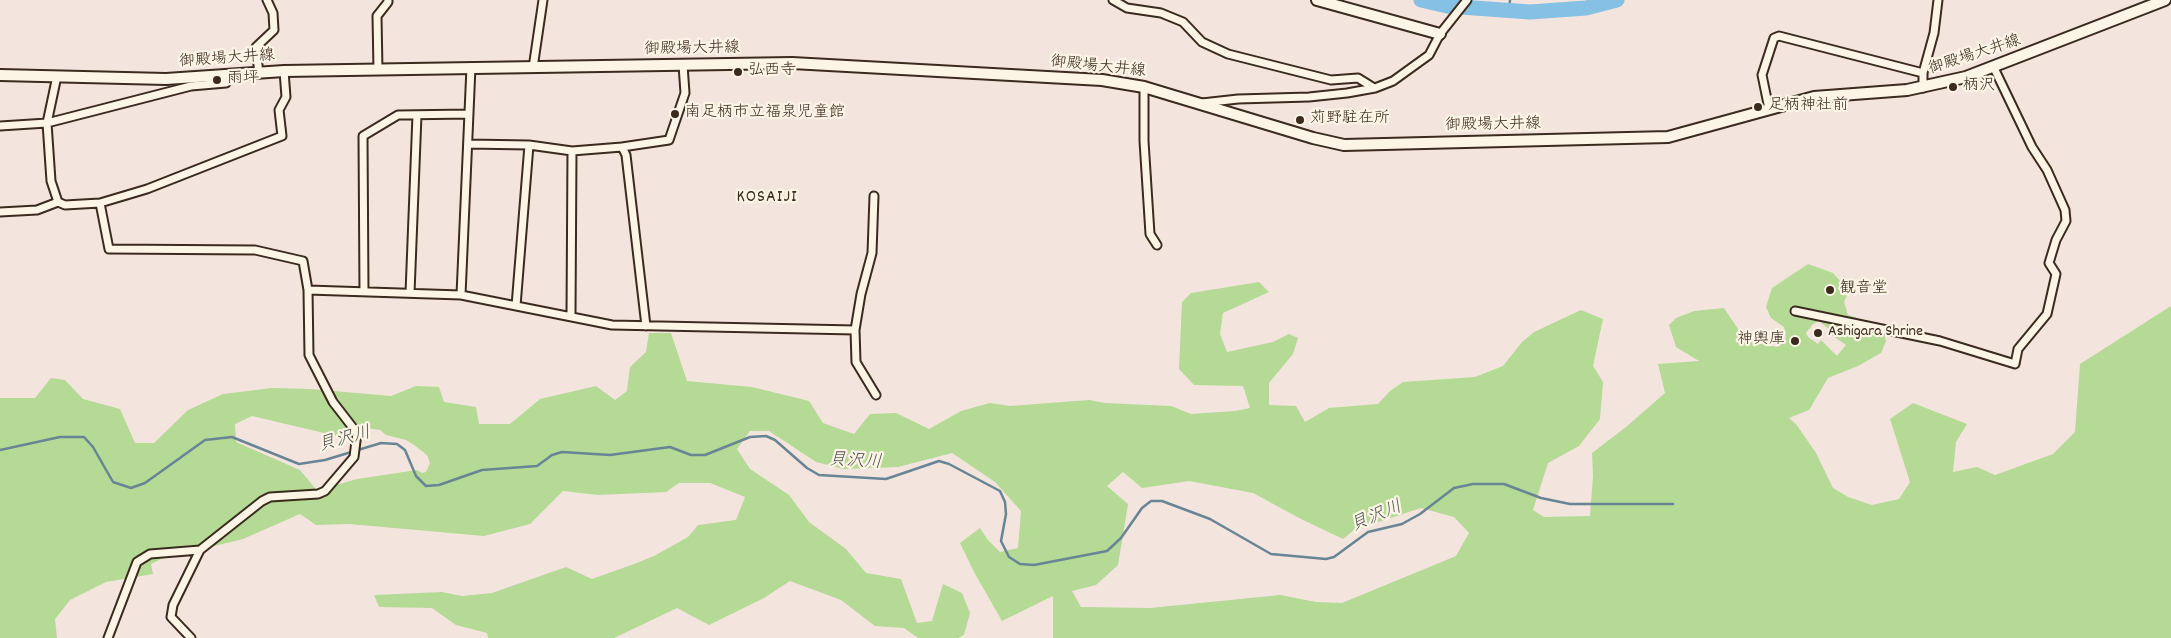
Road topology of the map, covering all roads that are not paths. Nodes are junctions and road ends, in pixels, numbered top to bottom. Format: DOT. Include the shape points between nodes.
graph roads {
  1 [pos="266,0"];
  2 [pos="388,0"];
  3 [pos="543,0"];
  4 [pos="1113,0"];
  5 [pos="1317,0"];
  6 [pos="1467,0"];
  7 [pos="1938,0"];
  8 [pos="2165,0"];
  9 [pos="1442,32"];
  10 [pos="683,65"];
  11 [pos="471,67"];
  12 [pos="532,68"];
  13 [pos="1994,68"];
  14 [pos="378,70"];
  15 [pos="284,71"];
  16 [pos="1923,73"];
  17 [pos="259,74"];
  18 [pos="0,75"];
  19 [pos="57,76"];
  20 [pos="227,76"];
  21 [pos="1144,87"];
  22 [pos="1374,88"];
  23 [pos="1923,88"];
  24 [pos="1200,104"];
  25 [pos="1769,109"];
  26 [pos="469,114"];
  27 [pos="417,115"];
  28 [pos="47,123"];
  29 [pos="0,126"];
  30 [pos="468,144"];
  31 [pos="529,144"];
  32 [pos="622,147"];
  33 [pos="572,151"];
  34 [pos="874,196"];
  35 [pos="58,202"];
  36 [pos="100,203"];
  37 [pos="0,212"];
  38 [pos="1157,245"];
  39 [pos="308,290"];
  40 [pos="364,292"];
  41 [pos="410,293"];
  42 [pos="462,295"];
  43 [pos="516,306"];
  44 [pos="1795,311"];
  45 [pos="571,315"];
  46 [pos="646,326"];
  47 [pos="855,330"];
  48 [pos="876,396"];
  49 [pos="200,550"];
  50 [pos="108,638"];
  51 [pos="191,638"];
  1 -- 17 [label="street" via="273,13 274,30 256,47"];
  2 -- 14 [label="street" via="376,16"];
  3 -- 12 [label="street"];
  4 -- 22 [label="street" via="1127,8 1161,13 1183,22 1202,42 1228,54 1331,80 1358,78"];
  5 -- 9 [label="main road"];
  6 -- 9 [label="street"];
  7 -- 16 [label="street" via="1934,33"];
  8 -- 13 [label="main road, 御殿場大井線"];
  9 -- 22 [label="street" via="1429,55 1393,81"];
  10 -- 12 [label="main road, 御殿場大井線"];
  10 -- 21 [label="main road, 御殿場大井線" via="792,63 1102,80"];
  10 -- 32 [label="street" via="685,93 669,140"];
  11 -- 12 [label="main road, 御殿場大井線"];
  11 -- 14 [label="main road, 御殿場大井線"];
  11 -- 26 [label="street"];
  13 -- 23 [label="main road, 御殿場大井線"];
  13 -- 44 [label="street" via="2032,147 2047,170 2065,210 2066,221 2049,262 2056,274 2047,314 2018,349 2014,364 1940,341"];
  14 -- 15 [label="main road, 御殿場大井線"];
  15 -- 17 [label="main road, 御殿場大井線"];
  15 -- 36 [label="street" via="286,97 279,110 282,136 147,189"];
  16 -- 23 [label="street"];
  16 -- 25 [label="street" via="1779,36 1774,38 1762,75"];
  17 -- 20 [label="main road, 御殿場大井線"];
  18 -- 19 [label="main road, 御殿場大井線"];
  19 -- 20 [label="main road, 御殿場大井線" via="166,79"];
  19 -- 28 [label="street"];
  20 -- 28 [label="street" via="226,83 192,86"];
  21 -- 24 [label="main road, 御殿場大井線"];
  21 -- 38 [label="street" via="1150,234"];
  22 -- 24 [label="street" via="1309,97 1238,99"];
  23 -- 25 [label="main road, 御殿場大井線" via="1814,97"];
  24 -- 25 [label="main road, 御殿場大井線" via="1313,138 1344,144 1668,137"];
  26 -- 27 [label="street"];
  26 -- 30 [label="street"];
  27 -- 40 [label="street" via="398,115 363,136"];
  27 -- 41 [label="street"];
  28 -- 29 [label="street"];
  28 -- 35 [label="street" via="51,181"];
  30 -- 31 [label="street"];
  30 -- 42 [label="street"];
  31 -- 33 [label="street"];
  31 -- 43 [label="street"];
  32 -- 33 [label="street"];
  32 -- 46 [label="street" via="626,155"];
  33 -- 45 [label="street"];
  34 -- 47 [label="street" via="872,253"];
  35 -- 36 [label="street" via="65,205"];
  35 -- 37 [label="street" via="36,210"];
  36 -- 39 [label="street" via="109,249 255,250 303,261"];
  39 -- 40 [label="street"];
  39 -- 49 [label="street" via="309,355 333,402 357,433 354,458 326,491 262,500"];
  40 -- 41 [label="street"];
  41 -- 42 [label="street"];
  42 -- 43 [label="street"];
  43 -- 45 [label="street"];
  45 -- 46 [label="street" via="612,324"];
  46 -- 47 [label="street"];
  47 -- 48 [label="street" via="856,362"];
  49 -- 50 [label="street" via="150,554 137,562"];
  49 -- 51 [label="street" via="173,605 171,617"];
}
